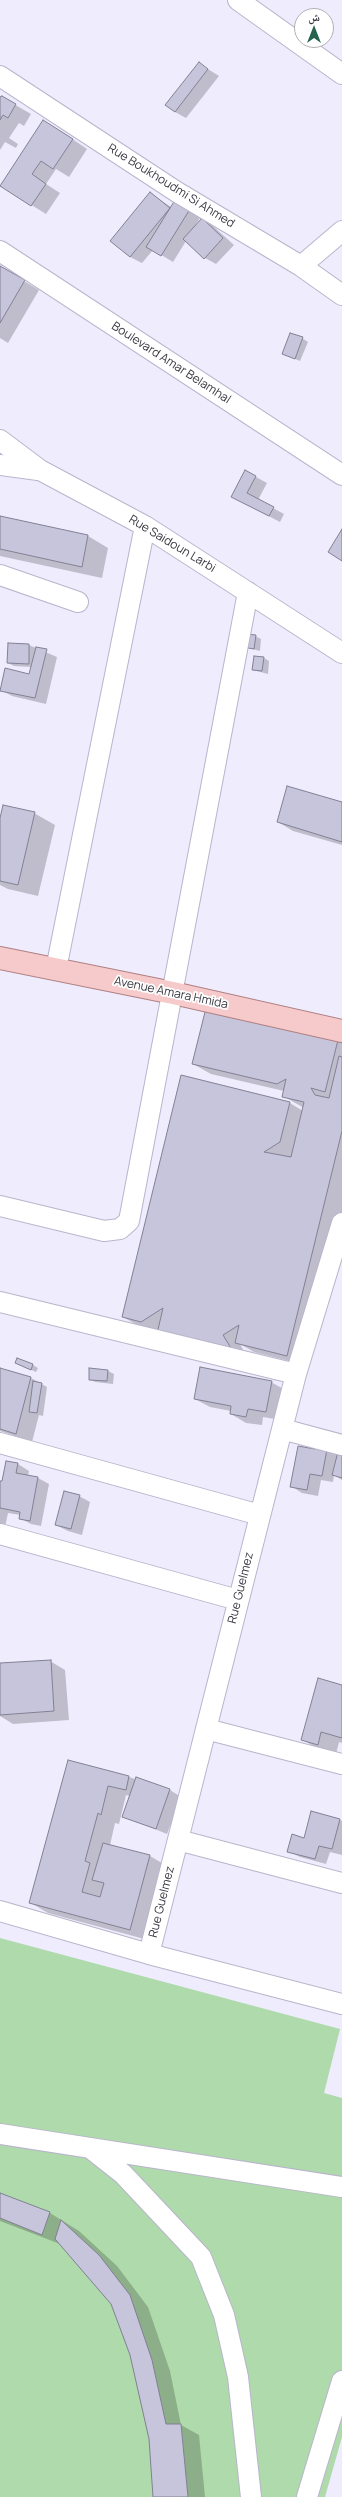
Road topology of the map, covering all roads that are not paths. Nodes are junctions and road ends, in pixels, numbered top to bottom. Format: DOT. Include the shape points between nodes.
graph roads {
  1 [pos="238,0"];
  2 [pos="342,74"];
  3 [pos="0,76"];
  4 [pos="342,231"];
  5 [pos="0,251"];
  6 [pos="301,266"];
  7 [pos="342,296"];
  8 [pos="0,440"];
  9 [pos="0,465"];
  10 [pos="40,470"];
  11 [pos="342,475"];
  12 [pos="145,526"];
  13 [pos="0,575"];
  14 [pos="248,592"];
  15 [pos="78,602"];
  16 [pos="342,653"];
  17 [pos="0,958"];
  18 [pos="56,969"];
  19 [pos="173,993"];
  20 [pos="342,1031"];
  21 [pos="0,1206"];
  22 [pos="342,1223"];
  23 [pos="0,1302"];
  24 [pos="296,1374"];
  25 [pos="282,1429"];
  26 [pos="0,1443"];
  27 [pos="342,1445"];
  28 [pos="260,1515"];
  29 [pos="0,1534"];
  30 [pos="238,1600"];
  31 [pos="206,1729"];
  32 [pos="342,1764"];
  33 [pos="178,1840"];
  34 [pos="342,1884"];
  35 [pos="0,1911"];
  36 [pos="148,1954"];
  37 [pos="342,2004"];
  38 [pos="0,2134"];
  39 [pos="90,2148"];
  40 [pos="342,2187"];
  41 [pos="342,2381"];
  42 [pos="250,2497"];
  43 [pos="307,2497"];
  1 -- 2 [label="street"];
  3 -- 6 [label="street, Rue Boukhoudmi Si Ahmed" via="177,192"];
  4 -- 6 [label="street"];
  5 -- 11 [label="street, Boulevard Amar Belamhal"];
  6 -- 7 [label="street, Rue Boukhoudmi Si Ahmed"];
  8 -- 10 [label="street, Rue Saidoun Larbi"];
  9 -- 10 [label="street"];
  10 -- 12 [label="street, Rue Saidoun Larbi"];
  12 -- 14 [label="street, Rue Saidoun Larbi"];
  12 -- 18 [label="street"];
  13 -- 15 [label="street"];
  14 -- 16 [label="street, Rue Saidoun Larbi"];
  14 -- 19 [label="street"];
  17 -- 18 [label="main road, Avenue Amara Hmida"];
  18 -- 19 [label="main road, Avenue Amara Hmida"];
  19 -- 20 [label="main road, Avenue Amara Hmida"];
  19 -- 21 [label="street" via="128,1221 120,1229 104,1231"];
  22 -- 24 [label="street, Rue Guelmez"];
  23 -- 24 [label="street"];
  24 -- 25 [label="street, Rue Guelmez"];
  25 -- 27 [label="street"];
  25 -- 28 [label="street, Rue Guelmez"];
  26 -- 28 [label="street"];
  28 -- 30 [label="street, Rue Guelmez"];
  29 -- 30 [label="street"];
  30 -- 31 [label="street, Rue Guelmez"];
  31 -- 32 [label="street"];
  31 -- 33 [label="street, Rue Guelmez"];
  33 -- 34 [label="street"];
  33 -- 36 [label="street, Rue Guelmez"];
  35 -- 36 [label="street"];
  36 -- 37 [label="street"];
  38 -- 39 [label="street"];
  39 -- 40 [label="street"];
  39 -- 42 [label="street" via="123,2174 201,2257 224,2315 238,2377"];
  41 -- 43 [label="street"];
}
